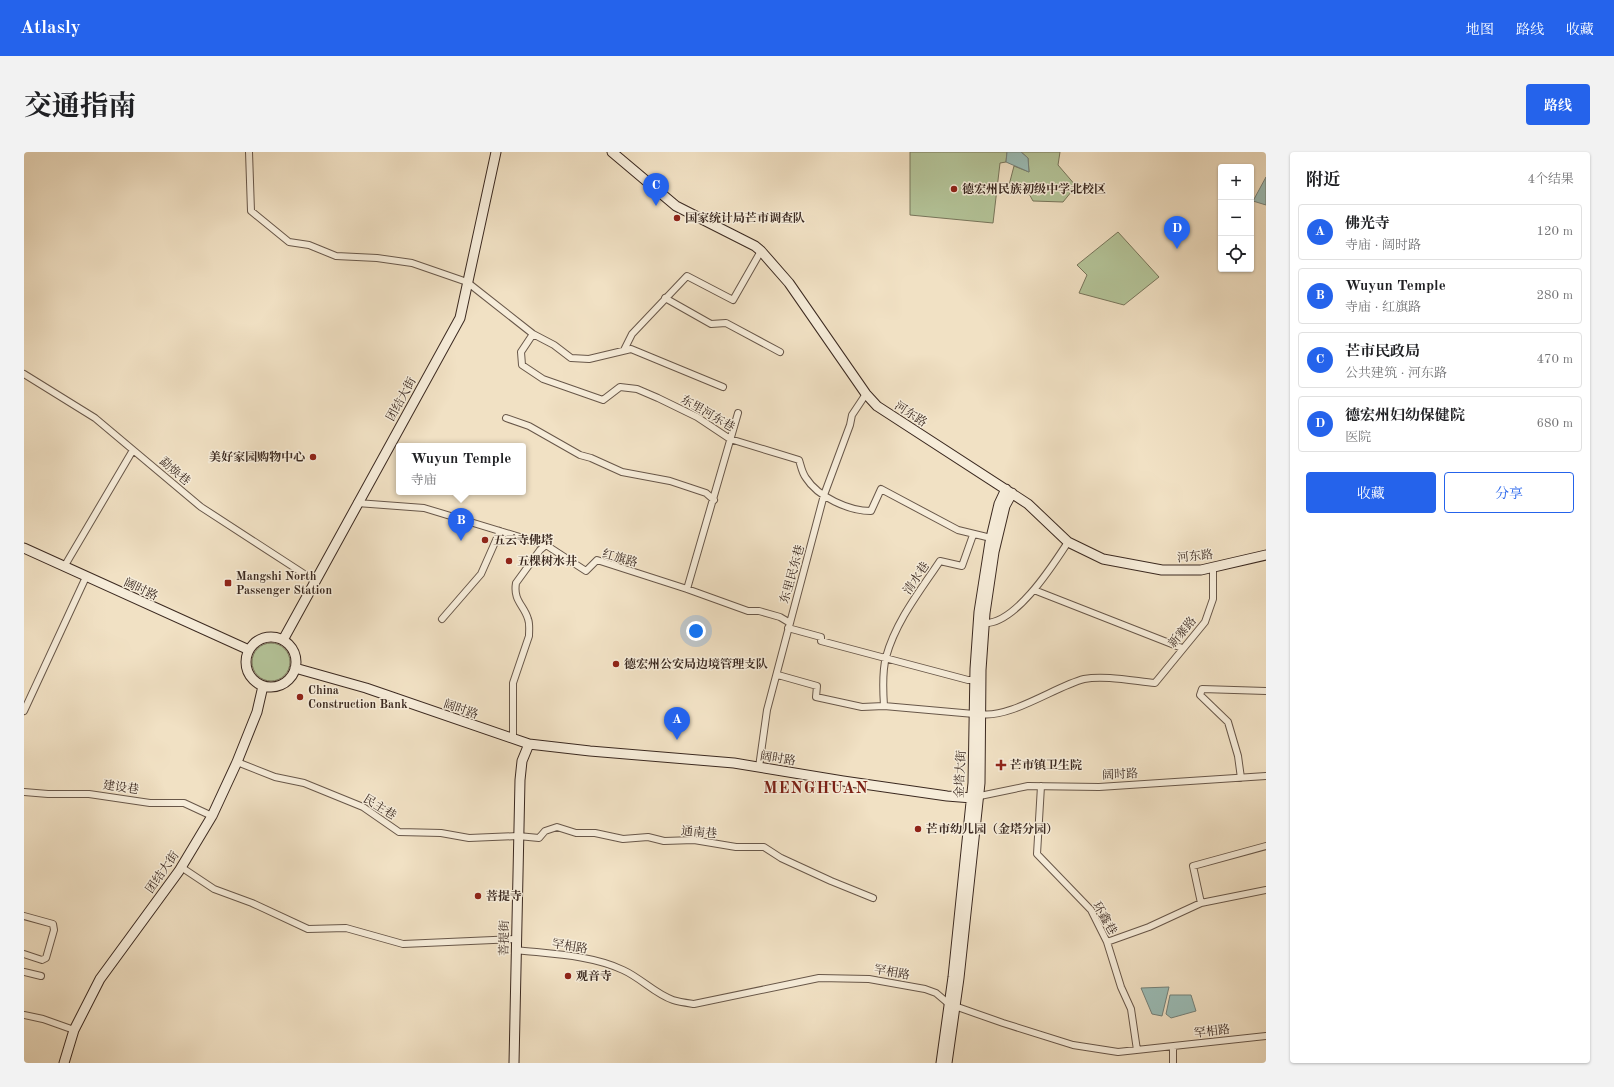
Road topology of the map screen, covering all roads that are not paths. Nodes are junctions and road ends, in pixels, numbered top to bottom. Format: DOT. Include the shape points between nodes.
graph roads {
  1 [pos="249,152"];
  2 [pos="496,152"];
  3 [pos="612,152"];
  4 [pos="761,251"];
  5 [pos="467,282"];
  6 [pos="665,298"];
  7 [pos="534,334"];
  8 [pos="624,350"];
  9 [pos="780,352"];
  10 [pos="24,374"];
  11 [pos="723,387"];
  12 [pos="866,394"];
  13 [pos="738,413"];
  14 [pos="506,418"];
  15 [pos="730,439"];
  16 [pos="133,450"];
  17 [pos="1009,491"];
  18 [pos="824,495"];
  19 [pos="714,500"];
  20 [pos="357,503"];
  21 [pos="500,531"];
  22 [pos="973,534"];
  23 [pos="990,538"];
  24 [pos="1068,542"];
  25 [pos="546,545"];
  26 [pos="24,548"];
  27 [pos="1266,555"];
  28 [pos="64,567"];
  29 [pos="1213,567"];
  30 [pos="86,577"];
  31 [pos="315,581"];
  32 [pos="687,589"];
  33 [pos="1034,590"];
  34 [pos="442,619"];
  35 [pos="984,623"];
  36 [pos="789,625"];
  37 [pos="283,640"];
  38 [pos="1182,648"];
  39 [pos="249,650"];
  40 [pos="886,657"];
  41 [pos="295,668"];
  42 [pos="778,675"];
  43 [pos="974,680"];
  44 [pos="262,686"];
  45 [pos="1266,691"];
  46 [pos="884,706"];
  47 [pos="24,711"];
  48 [pos="977,714"];
  49 [pos="513,739"];
  50 [pos="529,744"];
  51 [pos="237,762"];
  52 [pos="759,767"];
  53 [pos="1266,776"];
  54 [pos="1241,778"];
  55 [pos="1041,786"];
  56 [pos="24,792"];
  57 [pos="975,797"];
  58 [pos="212,816"];
  59 [pos="518,836"];
  60 [pos="1266,846"];
  61 [pos="181,867"];
  62 [pos="1266,890"];
  63 [pos="873,898"];
  64 [pos="1201,902"];
  65 [pos="24,916"];
  66 [pos="516,940"];
  67 [pos="1107,942"];
  68 [pos="516,950"];
  69 [pos="24,954"];
  70 [pos="24,972"];
  71 [pos="41,976"];
  72 [pos="952,1005"];
  73 [pos="24,1015"];
  74 [pos="74,1030"];
  75 [pos="1266,1036"];
  76 [pos="1173,1047"];
  77 [pos="1137,1050"];
  78 [pos="64,1063"];
  79 [pos="514,1063"];
  80 [pos="941,1063"];
  81 [pos="947,1063"];
  82 [pos="1173,1063"];
  1 -- 5 [label="street" via="251,210 289,242 309,245 336,256 412,263"];
  2 -- 5 [label="main road, 团结大街"];
  3 -- 4 [label="main road, 河东路" via="676,206"];
  4 -- 6 [label="street" via="733,300 688,276"];
  4 -- 12 [label="main road, 河东路" via="789,283"];
  5 -- 7 [label="street"];
  5 -- 20 [label="main road, 团结大街" via="460,318"];
  6 -- 8 [label="street" via="632,334"];
  6 -- 9 [label="street" via="711,324 726,323"];
  7 -- 8 [label="street" via="571,358 589,359"];
  7 -- 15 [label="street, 东里河东巷" via="521,352 522,365 543,379 603,400 620,387 637,389 697,417"];
  8 -- 11 [label="street" via="631,349"];
  10 -- 16 [label="street, 勐焕巷" via="95,418"];
  12 -- 17 [label="main road, 河东路" via="877,406 900,422"];
  12 -- 18 [label="street, 东里民东巷" via="852,415"];
  13 -- 15 [label="street"];
  14 -- 19 [label="street" via="529,426 580,455 622,472 670,481 706,493"];
  15 -- 18 [label="street, 东里河东巷" via="799,460 805,478"];
  15 -- 19 [label="street"];
  16 -- 28 [label="street"];
  16 -- 31 [label="street, 勐焕巷" via="201,507"];
  17 -- 23 [label="main road, 金塔大街" via="999,504"];
  17 -- 24 [label="main road, 河东路" via="1028,504"];
  17 -- 35 [label="main road, 金塔大街" via="994,552"];
  18 -- 22 [label="street, 东里河东巷" via="829,500 859,511 871,511 881,489 940,522"];
  18 -- 36 [label="street, 东里民东巷"];
  19 -- 32 [label="street"];
  20 -- 21 [label="street, 红旗路" via="424,508"];
  20 -- 31 [label="main road, 团结大街"];
  21 -- 25 [label="street, 红旗路"];
  21 -- 34 [label="street" via="481,574"];
  22 -- 23 [label="street, 东里河东巷"];
  22 -- 40 [label="street, 清水巷" via="962,566 940,561 904,614"];
  23 -- 43 [label="main road, 金塔大街" via="979,612"];
  24 -- 29 [label="main road, 河东路" via="1103,559 1162,570 1201,570"];
  24 -- 33 [label="street"];
  25 -- 32 [label="street, 红旗路" via="586,571 597,560"];
  25 -- 49 [label="street" via="516,583 515,594 528,619 529,627 513,683"];
  26 -- 28 [label="main road, 阔时路"];
  27 -- 29 [label="main road, 河东路"];
  28 -- 30 [label="main road, 阔时路"];
  29 -- 38 [label="street, 新寨路" via="1213,599 1206,622"];
  30 -- 39 [label="main road, 阔时路"];
  30 -- 47 [label="street"];
  31 -- 37 [label="main road, 团结大街"];
  32 -- 36 [label="street, 红旗路" via="748,611 759,611 780,617"];
  33 -- 35 [label="street" via="1028,598 1000,619 992,624"];
  33 -- 38 [label="street"];
  35 -- 48 [label="main road, 金塔大街"];
  36 -- 40 [label="street" via="821,637 821,640"];
  36 -- 42 [label="street, 东里民东巷"];
  37 -- 39 [label="main road" via="260,640"];
  37 -- 41 [label="main road" via="294,652"];
  38 -- 48 [label="street, 新寨路" via="1155,683 1097,678 1084,680 1010,710 987,716"];
  39 -- 44 [label="main road" via="246,667 249,675"];
  40 -- 43 [label="street"];
  40 -- 46 [label="street, 清水巷"];
  41 -- 44 [label="main road" via="292,676 282,684"];
  41 -- 49 [label="main road, 阔时路" via="366,688"];
  42 -- 46 [label="street" via="817,686 816,697 862,707"];
  42 -- 52 [label="street, 东里民东巷" via="767,710"];
  43 -- 48 [label="main road, 金塔大街"];
  44 -- 51 [label="main road, 团结大街" via="257,712"];
  45 -- 54 [label="street" via="1202,689 1200,695 1228,722 1238,756"];
  46 -- 48 [label="street"];
  48 -- 57 [label="main road, 金塔大街"];
  49 -- 50 [label="main road, 阔时路"];
  50 -- 52 [label="main road, 阔时路"];
  50 -- 59 [label="main road, 菩提街" via="522,761"];
  51 -- 58 [label="main road, 团结大街"];
  51 -- 59 [label="street, 民主巷" via="275,777 304,783 363,807 399,832 441,833 469,838"];
  52 -- 57 [label="main road, 阔时路" via="947,796"];
  53 -- 54 [label="street, 阔时路"];
  54 -- 55 [label="street, 阔时路" via="1099,787"];
  55 -- 57 [label="street, 阔时路" via="1028,786"];
  55 -- 67 [label="street, 环鑫巷" via="1037,854 1091,910"];
  56 -- 58 [label="street, 建设巷" via="89,794 150,802 184,802"];
  57 -- 72 [label="main road, 金塔大街"];
  58 -- 61 [label="main road, 团结大街"];
  59 -- 63 [label="street, 通南巷" via="539,838 557,827 576,833 595,833 623,838 694,840 736,847 764,848 831,881"];
  59 -- 66 [label="main road, 菩提街"];
  60 -- 64 [label="street" via="1193,866"];
  61 -- 66 [label="street" via="214,889 308,929 346,928 403,944"];
  61 -- 74 [label="main road, 团结大街" via="100,979"];
  62 -- 64 [label="street"];
  64 -- 67 [label="street" via="1149,927"];
  65 -- 69 [label="street" via="53,924 54,930 46,958 42,960"];
  66 -- 68 [label="main road, 菩提街"];
  67 -- 77 [label="street, 环鑫巷" via="1131,1009"];
  68 -- 72 [label="street, 罕相路" via="560,954 603,962 624,970 674,1001 694,1004 819,978 835,978 869,979 925,989 936,993"];
  68 -- 79 [label="main road, 菩提街"];
  70 -- 71 [label="street"];
  72 -- 77 [label="street, 罕相路" via="1073,1045 1118,1052"];
  72 -- 80 [label="main road, 金塔大街"];
  72 -- 81 [label="main road, 金塔大街"];
  73 -- 74 [label="street"];
  74 -- 78 [label="main road, 团结大街"];
  75 -- 76 [label="street, 罕相路"];
  76 -- 77 [label="street, 罕相路"];
  76 -- 82 [label="street"];
}
